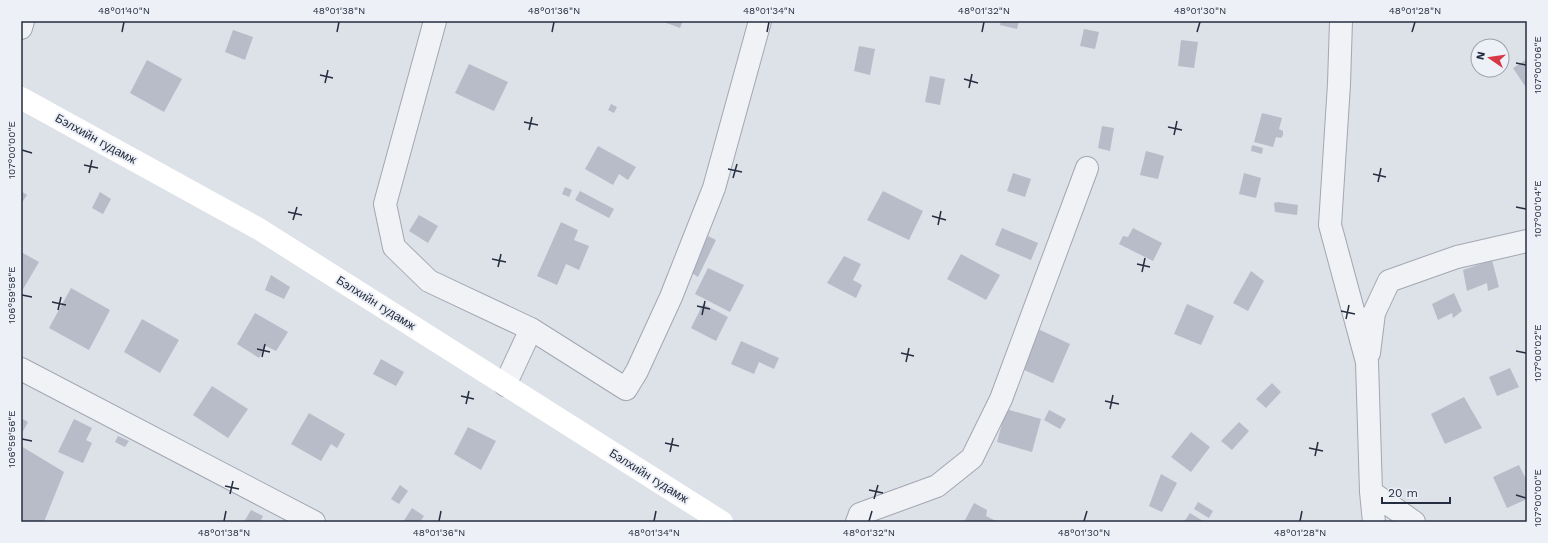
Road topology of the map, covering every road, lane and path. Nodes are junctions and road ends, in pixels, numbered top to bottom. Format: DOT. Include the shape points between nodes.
graph roads {
  1 [pos="23,21"];
  2 [pos="435,21"];
  3 [pos="760,21"];
  4 [pos="1341,21"];
  5 [pos="21,28"];
  6 [pos="21,98"];
  7 [pos="1087,168"];
  8 [pos="1527,241"];
  9 [pos="531,329"];
  10 [pos="1367,362"];
  11 [pos="21,369"];
  12 [pos="505,385"];
  13 [pos="1371,492"];
  14 [pos="314,522"];
  15 [pos="722,522"];
  16 [pos="857,522"];
  17 [pos="1374,522"];
  18 [pos="1414,522"];
  1 -- 5 [label="street"];
  2 -- 9 [label="street" via="385,204 394,247 429,281"];
  3 -- 9 [label="street" via="714,188 671,297 626,389"];
  4 -- 10 [label="street" via="1330,225"];
  6 -- 12 [label="main road, Бэлхийн гудамж" via="259,229"];
  7 -- 16 [label="street" via="1001,399 972,458 938,486 860,514"];
  8 -- 10 [label="street" via="1457,257 1389,281 1374,314"];
  9 -- 12 [label="street"];
  10 -- 13 [label="street"];
  11 -- 14 [label="street"];
  12 -- 15 [label="main road, Бэлхийн гудамж"];
  13 -- 17 [label="street"];
  13 -- 18 [label="street"];
}
